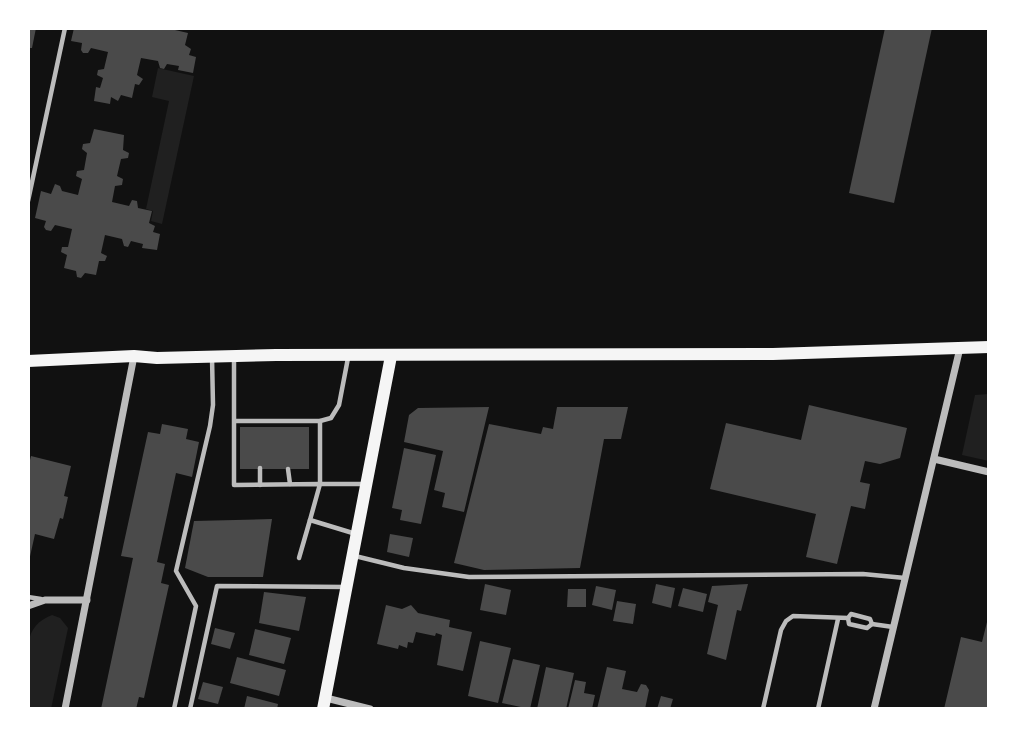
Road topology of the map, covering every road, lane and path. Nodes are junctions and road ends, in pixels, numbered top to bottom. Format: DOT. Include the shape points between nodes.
graph roads {
  1 [pos="65,28"];
  2 [pos="28,201"];
  3 [pos="989,347"];
  4 [pos="960,348"];
  5 [pos="134,356"];
  6 [pos="212,356"];
  7 [pos="234,356"];
  8 [pos="349,356"];
  9 [pos="391,356"];
  10 [pos="28,361"];
  11 [pos="235,421"];
  12 [pos="320,421"];
  13 [pos="934,459"];
  14 [pos="260,468"];
  15 [pos="288,469"];
  16 [pos="989,472"];
  17 [pos="290,484"];
  18 [pos="320,484"];
  19 [pos="367,484"];
  20 [pos="260,485"];
  21 [pos="310,520"];
  22 [pos="357,534"];
  23 [pos="353,555"];
  24 [pos="299,558"];
  25 [pos="905,578"];
  26 [pos="347,587"];
  27 [pos="28,597"];
  28 [pos="45,600"];
  29 [pos="87,600"];
  30 [pos="28,606"];
  31 [pos="848,618"];
  32 [pos="838,619"];
  33 [pos="872,624"];
  34 [pos="894,627"];
  35 [pos="324,703"];
  36 [pos="65,709"];
  37 [pos="174,709"];
  38 [pos="190,709"];
  39 [pos="370,709"];
  40 [pos="764,709"];
  41 [pos="818,709"];
  42 [pos="874,709"];
  1 -- 2 [label="lane"];
  3 -- 4 [label="main road"];
  4 -- 9 [label="main road"];
  4 -- 13 [label="street"];
  5 -- 6 [label="main road"];
  5 -- 10 [label="main road"];
  5 -- 29 [label="street"];
  6 -- 7 [label="main road"];
  6 -- 37 [label="lane" via="210,426 176,571 196,606"];
  7 -- 8 [label="main road"];
  7 -- 11 [label="lane"];
  8 -- 9 [label="main road"];
  8 -- 12 [label="lane" via="339,405 331,418"];
  9 -- 19 [label="main road"];
  11 -- 12 [label="lane"];
  11 -- 20 [label="lane" via="234,485"];
  12 -- 18 [label="lane"];
  13 -- 16 [label="street"];
  13 -- 25 [label="street"];
  14 -- 20 [label="lane"];
  15 -- 17 [label="lane"];
  17 -- 18 [label="lane"];
  17 -- 20 [label="lane"];
  18 -- 19 [label="lane"];
  18 -- 21 [label="lane"];
  19 -- 22 [label="main road"];
  21 -- 22 [label="lane"];
  21 -- 24 [label="lane"];
  22 -- 23 [label="main road"];
  23 -- 25 [label="lane" via="469,577 863,574"];
  23 -- 26 [label="main road"];
  25 -- 34 [label="street"];
  26 -- 35 [label="main road"];
  26 -- 38 [label="lane" via="217,586"];
  27 -- 28 [label="lane"];
  28 -- 29 [label="street"];
  28 -- 30 [label="street"];
  29 -- 36 [label="street"];
  31 -- 32 [label="lane"];
  31 -- 33 [label="lane" via="851,614 870,619"];
  31 -- 33 [label="lane" via="849,624 867,628"];
  32 -- 40 [label="lane" via="793,616 786,621"];
  32 -- 41 [label="lane"];
  33 -- 34 [label="lane"];
  34 -- 42 [label="street"];
  35 -- 39 [label="street"];
}
